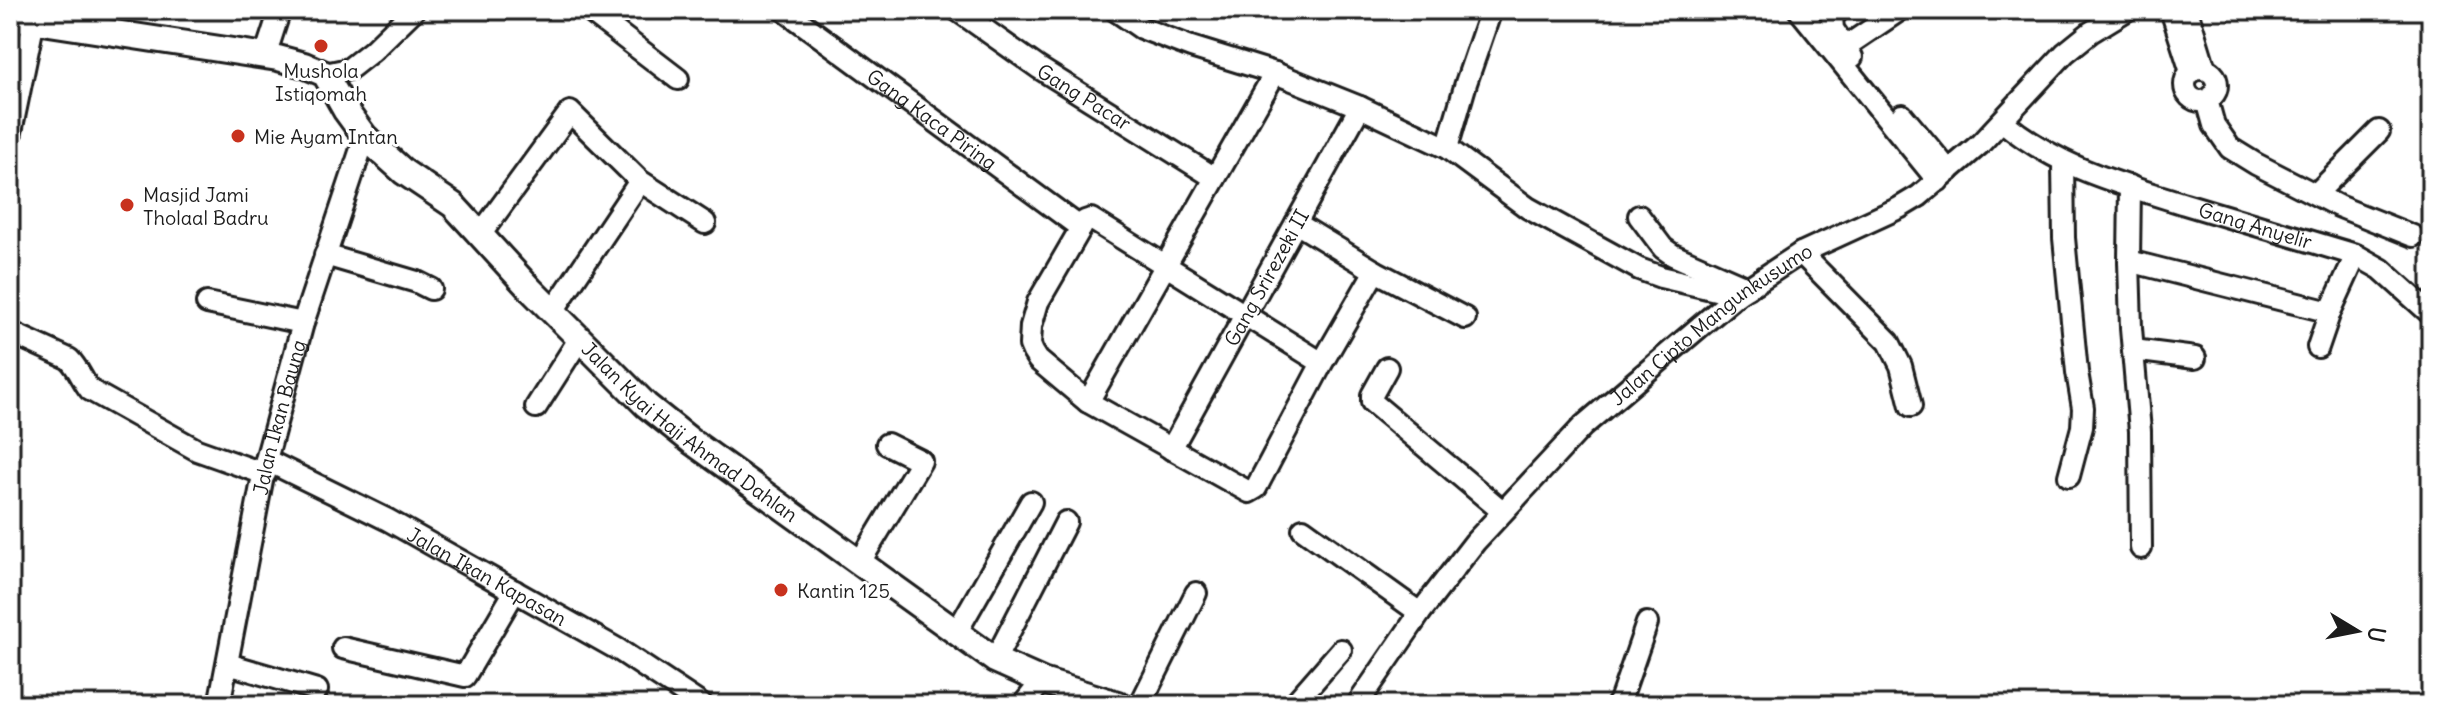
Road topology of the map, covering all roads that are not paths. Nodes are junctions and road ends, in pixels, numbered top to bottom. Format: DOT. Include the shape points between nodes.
graph roads {
  1 [pos="280,10"];
  2 [pos="414,10"];
  3 [pos="588,10"];
  4 [pos="784,10"];
  5 [pos="957,10"];
  6 [pos="1115,10"];
  7 [pos="1491,10"];
  8 [pos="1799,10"];
  9 [pos="1839,10"];
  10 [pos="1900,10"];
  11 [pos="2127,10"];
  12 [pos="2171,10"];
  13 [pos="2187,10"];
  14 [pos="22,19"];
  15 [pos="91,19"];
  16 [pos="1845,47"];
  17 [pos="265,56"];
  18 [pos="2198,70"];
  19 [pos="1275,73"];
  20 [pos="325,74"];
  21 [pos="678,79"];
  22 [pos="1360,107"];
  23 [pos="2002,121"];
  24 [pos="2379,131"];
  25 [pos="10,137"];
  26 [pos="365,137"];
  27 [pos="1447,148"];
  28 [pos="2063,162"];
  29 [pos="1944,176"];
  30 [pos="1215,178"];
  31 [pos="640,181"];
  32 [pos="2130,186"];
  33 [pos="2316,194"];
  34 [pos="1639,216"];
  35 [pos="705,223"];
  36 [pos="1296,223"];
  37 [pos="1081,228"];
  38 [pos="480,235"];
  39 [pos="2413,236"];
  40 [pos="1801,253"];
  41 [pos="325,255"];
  42 [pos="2356,255"];
  43 [pos="2129,261"];
  44 [pos="1165,266"];
  45 [pos="1375,271"];
  46 [pos="431,289"];
  47 [pos="1742,291"];
  48 [pos="207,303"];
  49 [pos="553,311"];
  50 [pos="2330,312"];
  51 [pos="2431,314"];
  52 [pos="1245,316"];
  53 [pos="1465,318"];
  54 [pos="303,323"];
  55 [pos="10,332"];
  56 [pos="580,338"];
  57 [pos="2318,347"];
  58 [pos="2133,350"];
  59 [pos="2195,358"];
  60 [pos="1322,363"];
  61 [pos="1387,368"];
  62 [pos="1088,402"];
  63 [pos="1911,406"];
  64 [pos="536,407"];
  65 [pos="887,444"];
  66 [pos="1171,449"];
  67 [pos="266,467"];
  68 [pos="2069,476"];
  69 [pos="1031,502"];
  70 [pos="1502,511"];
  71 [pos="1066,522"];
  72 [pos="1303,529"];
  73 [pos="2141,548"];
  74 [pos="860,562"];
  75 [pos="515,591"];
  76 [pos="1196,593"];
  77 [pos="1420,613"];
  78 [pos="1647,623"];
  79 [pos="956,633"];
  80 [pos="343,648"];
  81 [pos="1341,650"];
  82 [pos="995,660"];
  83 [pos="228,664"];
  84 [pos="1042,681"];
  85 [pos="317,690"];
  86 [pos="219,705"];
  87 [pos="702,705"];
  88 [pos="1023,705"];
  89 [pos="1121,705"];
  90 [pos="1140,705"];
  91 [pos="1293,705"];
  92 [pos="1357,705"];
  93 [pos="1617,705"];
  1 -- 17 [label="street"];
  2 -- 20 [label="street" via="349,69"];
  3 -- 21 [label="street"];
  4 -- 37 [label="street, Gang Kaca Piring"];
  5 -- 30 [label="street, Gang Pacar"];
  6 -- 19 [label="street" via="1166,38"];
  7 -- 27 [label="street"];
  8 -- 29 [label="street"];
  9 -- 16 [label="street" via="1832,18 1833,29"];
  10 -- 16 [label="street"];
  11 -- 23 [label="street, Jalan Cipto Mangunkusumo" via="2065,53"];
  12 -- 18 [label="street"];
  13 -- 18 [label="street"];
  14 -- 15 [label="main road"];
  14 -- 25 [label="street"];
  15 -- 17 [label="main road"];
  16 -- 29 [label="street"];
  17 -- 20 [label="main road"];
  18 -- 33 [label="street" via="2214,74 2218,84 2207,100 2214,125 2230,148"];
  19 -- 22 [label="street"];
  19 -- 30 [label="street"];
  20 -- 26 [label="main road, Jalan Kyai Haji Ahmad Dahlan"];
  22 -- 27 [label="street"];
  22 -- 36 [label="street, Gang Srirezeki II"];
  23 -- 28 [label="street, Gang Anyelir"];
  23 -- 29 [label="street, Jalan Cipto Mangunkusumo"];
  24 -- 33 [label="street"];
  26 -- 38 [label="main road, Jalan Kyai Haji Ahmad Dahlan" via="453,205"];
  26 -- 41 [label="street, Jalan Ikan Baung"];
  27 -- 47 [label="street" via="1528,208 1639,269"];
  28 -- 32 [label="street, Gang Anyelir"];
  28 -- 68 [label="street" via="2064,238 2083,408"];
  29 -- 40 [label="street, Jalan Cipto Mangunkusumo" via="1899,208"];
  30 -- 44 [label="street"];
  31 -- 35 [label="street"];
  31 -- 38 [label="street" via="570,112"];
  31 -- 49 [label="street"];
  32 -- 42 [label="street, Gang Anyelir"];
  32 -- 43 [label="street"];
  33 -- 39 [label="street"];
  34 -- 47 [label="street" via="1663,248"];
  36 -- 45 [label="street"];
  36 -- 52 [label="street, Gang Srirezeki II"];
  37 -- 44 [label="street, Gang Kaca Piring" via="1094,220"];
  37 -- 62 [label="street" via="1038,302 1030,345 1038,360"];
  38 -- 49 [label="main road, Jalan Kyai Haji Ahmad Dahlan"];
  40 -- 47 [label="street, Jalan Cipto Mangunkusumo"];
  40 -- 63 [label="street" via="1889,342"];
  41 -- 46 [label="street"];
  41 -- 54 [label="street, Jalan Ikan Baung"];
  42 -- 50 [label="street"];
  42 -- 51 [label="street, Gang Anyelir" via="2381,269"];
  43 -- 50 [label="street"];
  43 -- 58 [label="street"];
  44 -- 52 [label="street"];
  44 -- 62 [label="street"];
  45 -- 53 [label="street"];
  45 -- 60 [label="street"];
  47 -- 70 [label="street, Jalan Cipto Mangunkusumo" via="1583,426"];
  48 -- 54 [label="street"];
  49 -- 56 [label="main road, Jalan Kyai Haji Ahmad Dahlan"];
  50 -- 57 [label="street"];
  52 -- 60 [label="street"];
  52 -- 66 [label="street, Gang Srirezeki II"];
  54 -- 67 [label="street, Jalan Ikan Baung"];
  55 -- 67 [label="street, Jalan Ikan Kapasan" via="69,359 90,390 197,450"];
  56 -- 64 [label="street"];
  56 -- 74 [label="main road, Jalan Kyai Haji Ahmad Dahlan" via="646,405 691,441"];
  58 -- 59 [label="street"];
  58 -- 73 [label="street"];
  60 -- 66 [label="street" via="1254,491 1246,492"];
  61 -- 70 [label="street" via="1372,402"];
  62 -- 66 [label="street"];
  65 -- 74 [label="street" via="921,461"];
  67 -- 75 [label="street, Jalan Ikan Kapasan" via="388,520"];
  67 -- 83 [label="street, Jalan Ikan Baung"];
  69 -- 79 [label="street"];
  70 -- 77 [label="street, Jalan Cipto Mangunkusumo"];
  71 -- 82 [label="street"];
  72 -- 77 [label="street"];
  74 -- 79 [label="main road, Jalan Kyai Haji Ahmad Dahlan"];
  75 -- 80 [label="street" via="465,676"];
  75 -- 87 [label="street, Jalan Ikan Kapasan"];
  76 -- 90 [label="street"];
  77 -- 92 [label="street, Jalan Cipto Mangunkusumo"];
  78 -- 93 [label="street"];
  79 -- 82 [label="main road, Jalan Kyai Haji Ahmad Dahlan"];
  81 -- 91 [label="street"];
  82 -- 84 [label="main road, Jalan Kyai Haji Ahmad Dahlan"];
  83 -- 85 [label="street"];
  83 -- 86 [label="street, Jalan Ikan Baung"];
  84 -- 88 [label="street"];
  84 -- 89 [label="main road, Jalan Kyai Haji Ahmad Dahlan"];
}
